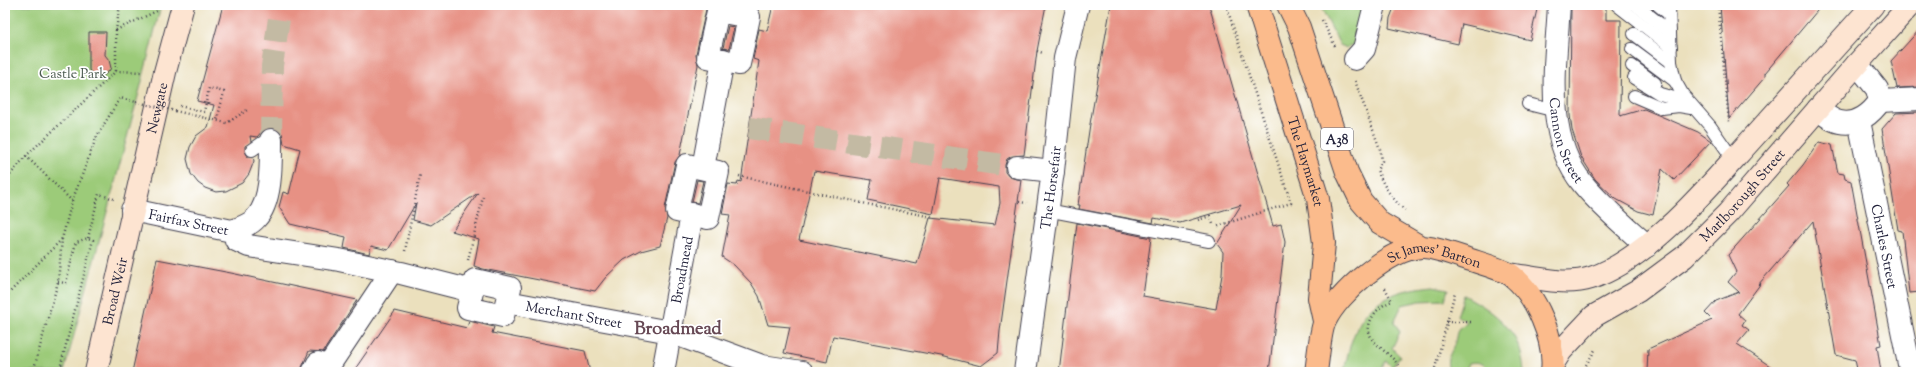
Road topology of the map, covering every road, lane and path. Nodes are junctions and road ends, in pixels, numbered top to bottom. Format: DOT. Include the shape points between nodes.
graph roads {
  1 [pos="120,5"];
  2 [pos="183,5"];
  3 [pos="1078,5"];
  4 [pos="1226,5"];
  5 [pos="1257,5"];
  6 [pos="1288,5"];
  7 [pos="1375,5"];
  8 [pos="1559,5"];
  9 [pos="1617,5"];
  10 [pos="1636,5"];
  11 [pos="1658,5"];
  12 [pos="1718,5"];
  13 [pos="1873,5"];
  14 [pos="1910,5"];
  15 [pos="160,9"];
  16 [pos="735,10"];
  17 [pos="1669,10"];
  18 [pos="1321,17"];
  19 [pos="116,30"];
  20 [pos="1670,32"];
  21 [pos="1634,34"];
  22 [pos="1671,47"];
  23 [pos="1632,49"];
  24 [pos="1672,62"];
  25 [pos="1349,63"];
  26 [pos="1857,64"];
  27 [pos="116,71"];
  28 [pos="164,72"];
  29 [pos="1676,81"];
  30 [pos="1634,96"];
  31 [pos="1685,97"];
  32 [pos="1921,99"];
  33 [pos="1880,101"];
  34 [pos="1528,104"];
  35 [pos="1694,109"];
  36 [pos="247,110"];
  37 [pos="1818,110"];
  38 [pos="204,112"];
  39 [pos="1556,112"];
  40 [pos="217,120"];
  41 [pos="1859,121"];
  42 [pos="1730,130"];
  43 [pos="265,147"];
  44 [pos="26,156"];
  45 [pos="1733,160"];
  46 [pos="1017,167"];
  47 [pos="710,170"];
  48 [pos="1052,171"];
  49 [pos="420,174"];
  50 [pos="5,181"];
  51 [pos="483,197"];
  52 [pos="72,201"];
  53 [pos="133,207"];
  54 [pos="1047,210"];
  55 [pos="692,214"];
  56 [pos="932,217"];
  57 [pos="1197,220"];
  58 [pos="1380,222"];
  59 [pos="88,238"];
  60 [pos="62,239"];
  61 [pos="236,240"];
  62 [pos="1209,241"];
  63 [pos="1647,246"];
  64 [pos="1421,247"];
  65 [pos="396,272"];
  66 [pos="1510,274"];
  67 [pos="58,282"];
  68 [pos="1386,289"];
  69 [pos="466,290"];
  70 [pos="1455,292"];
  71 [pos="5,296"];
  72 [pos="1324,321"];
  73 [pos="1446,322"];
  74 [pos="1473,322"];
  75 [pos="670,332"];
  76 [pos="1595,350"];
  77 [pos="1553,367"];
  78 [pos="1583,371"];
  79 [pos="33,372"];
  80 [pos="59,372"];
  81 [pos="96,372"];
  82 [pos="313,372"];
  83 [pos="663,372"];
  84 [pos="802,372"];
  85 [pos="1025,372"];
  86 [pos="1316,372"];
  87 [pos="1401,372"];
  88 [pos="1434,372"];
  89 [pos="1913,372"];
  1 -- 19 [label="path"];
  2 -- 28 [label="main road, Newgate"];
  3 -- 48 [label="street, The Horsefair" via="1065,58"];
  4 -- 57 [label="path" via="1291,202 1215,227 1210,216"];
  5 -- 72 [label="main road, The Haymarket / A38" via="1318,199 1324,243 1319,298"];
  6 -- 58 [label="main road, A38" via="1298,26 1347,172 1362,201"];
  7 -- 25 [label="street" via="1364,49"];
  8 -- 39 [label="street, Cannon Street"];
  9 -- 22 [label="lane"];
  10 -- 20 [label="lane"];
  11 -- 17 [label="lane"];
  12 -- 42 [label="path"];
  13 -- 45 [label="main road"];
  14 -- 26 [label="main road, Marlborough Street"];
  15 -- 19 [label="path"];
  16 -- 47 [label="street" via="718,10 708,57 723,60"];
  17 -- 20 [label="lane"];
  18 -- 25 [label="path"];
  19 -- 27 [label="path"];
  20 -- 22 [label="lane"];
  21 -- 24 [label="lane"];
  22 -- 24 [label="lane"];
  23 -- 29 [label="lane"];
  24 -- 29 [label="lane"];
  25 -- 58 [label="path" via="1380,149 1382,161 1377,170 1395,202"];
  26 -- 33 [label="street" via="1876,89"];
  26 -- 37 [label="main road, Marlborough Street"];
  27 -- 28 [label="path"];
  27 -- 44 [label="path"];
  28 -- 53 [label="main road, Newgate"];
  29 -- 31 [label="lane"];
  30 -- 35 [label="lane" via="1662,108 1685,106"];
  31 -- 35 [label="lane"];
  31 -- 35 [label="lane" via="1633,72 1656,92 1685,101"];
  32 -- 33 [label="street"];
  33 -- 41 [label="street" via="1873,111"];
  34 -- 39 [label="lane"];
  35 -- 45 [label="lane" via="1710,126"];
  36 -- 40 [label="path" via="227,123"];
  37 -- 41 [label="street" via="1841,123"];
  37 -- 77 [label="main road, Marlborough Street" via="1728,213 1684,257 1638,291 1594,316 1561,352"];
  38 -- 40 [label="path" via="210,88 224,92"];
  39 -- 63 [label="street, Cannon Street" via="1564,149 1582,184"];
  40 -- 52 [label="path, bridge" via="120,98 97,136"];
  41 -- 89 [label="street, Charles Street" via="1909,364"];
  43 -- 53 [label="street, Fairfax Street" via="270,176 264,206 256,218 244,227 232,231"];
  44 -- 50 [label="path"];
  44 -- 52 [label="path"];
  45 -- 63 [label="main road"];
  46 -- 48 [label="street"];
  47 -- 55 [label="street" via="708,218"];
  47 -- 55 [label="street" via="687,165 676,211"];
  47 -- 56 [label="path"];
  48 -- 54 [label="street, The Horsefair"];
  49 -- 65 [label="path"];
  51 -- 69 [label="path"];
  52 -- 60 [label="path"];
  53 -- 59 [label="path" via="99,194"];
  53 -- 81 [label="main road, Broad Weir"];
  54 -- 62 [label="lane"];
  54 -- 85 [label="street, The Horsefair"];
  55 -- 75 [label="street, Broadmead"];
  58 -- 64 [label="main road, A38"];
  59 -- 67 [label="path" via="76,242 66,283"];
  59 -- 80 [label="path" via="93,240"];
  60 -- 67 [label="path"];
  60 -- 71 [label="path"];
  61 -- 65 [label="street" via="249,246"];
  63 -- 66 [label="main road" via="1612,270 1590,278 1570,282"];
  64 -- 66 [label="main road, St James' Barton / A38" via="1457,255"];
  64 -- 72 [label="main road, St James' Barton / A38" via="1394,254 1358,280"];
  65 -- 69 [label="street"];
  65 -- 82 [label="street" via="328,367 318,363"];
  66 -- 77 [label="main road, St James' Barton / A38" via="1532,298 1546,325"];
  67 -- 79 [label="path"];
  68 -- 87 [label="path" via="1392,301 1382,305 1368,328 1370,336 1396,362"];
  69 -- 75 [label="street, Merchant Street" via="475,280 510,288 507,302"];
  70 -- 73 [label="path"];
  72 -- 86 [label="main road, St James' Barton / A38"];
  73 -- 74 [label="path"];
  73 -- 88 [label="path"];
  75 -- 83 [label="street, Broadmead"];
  75 -- 84 [label="street, Merchant Street" via="762,366"];
  76 -- 78 [label="path"];
}
